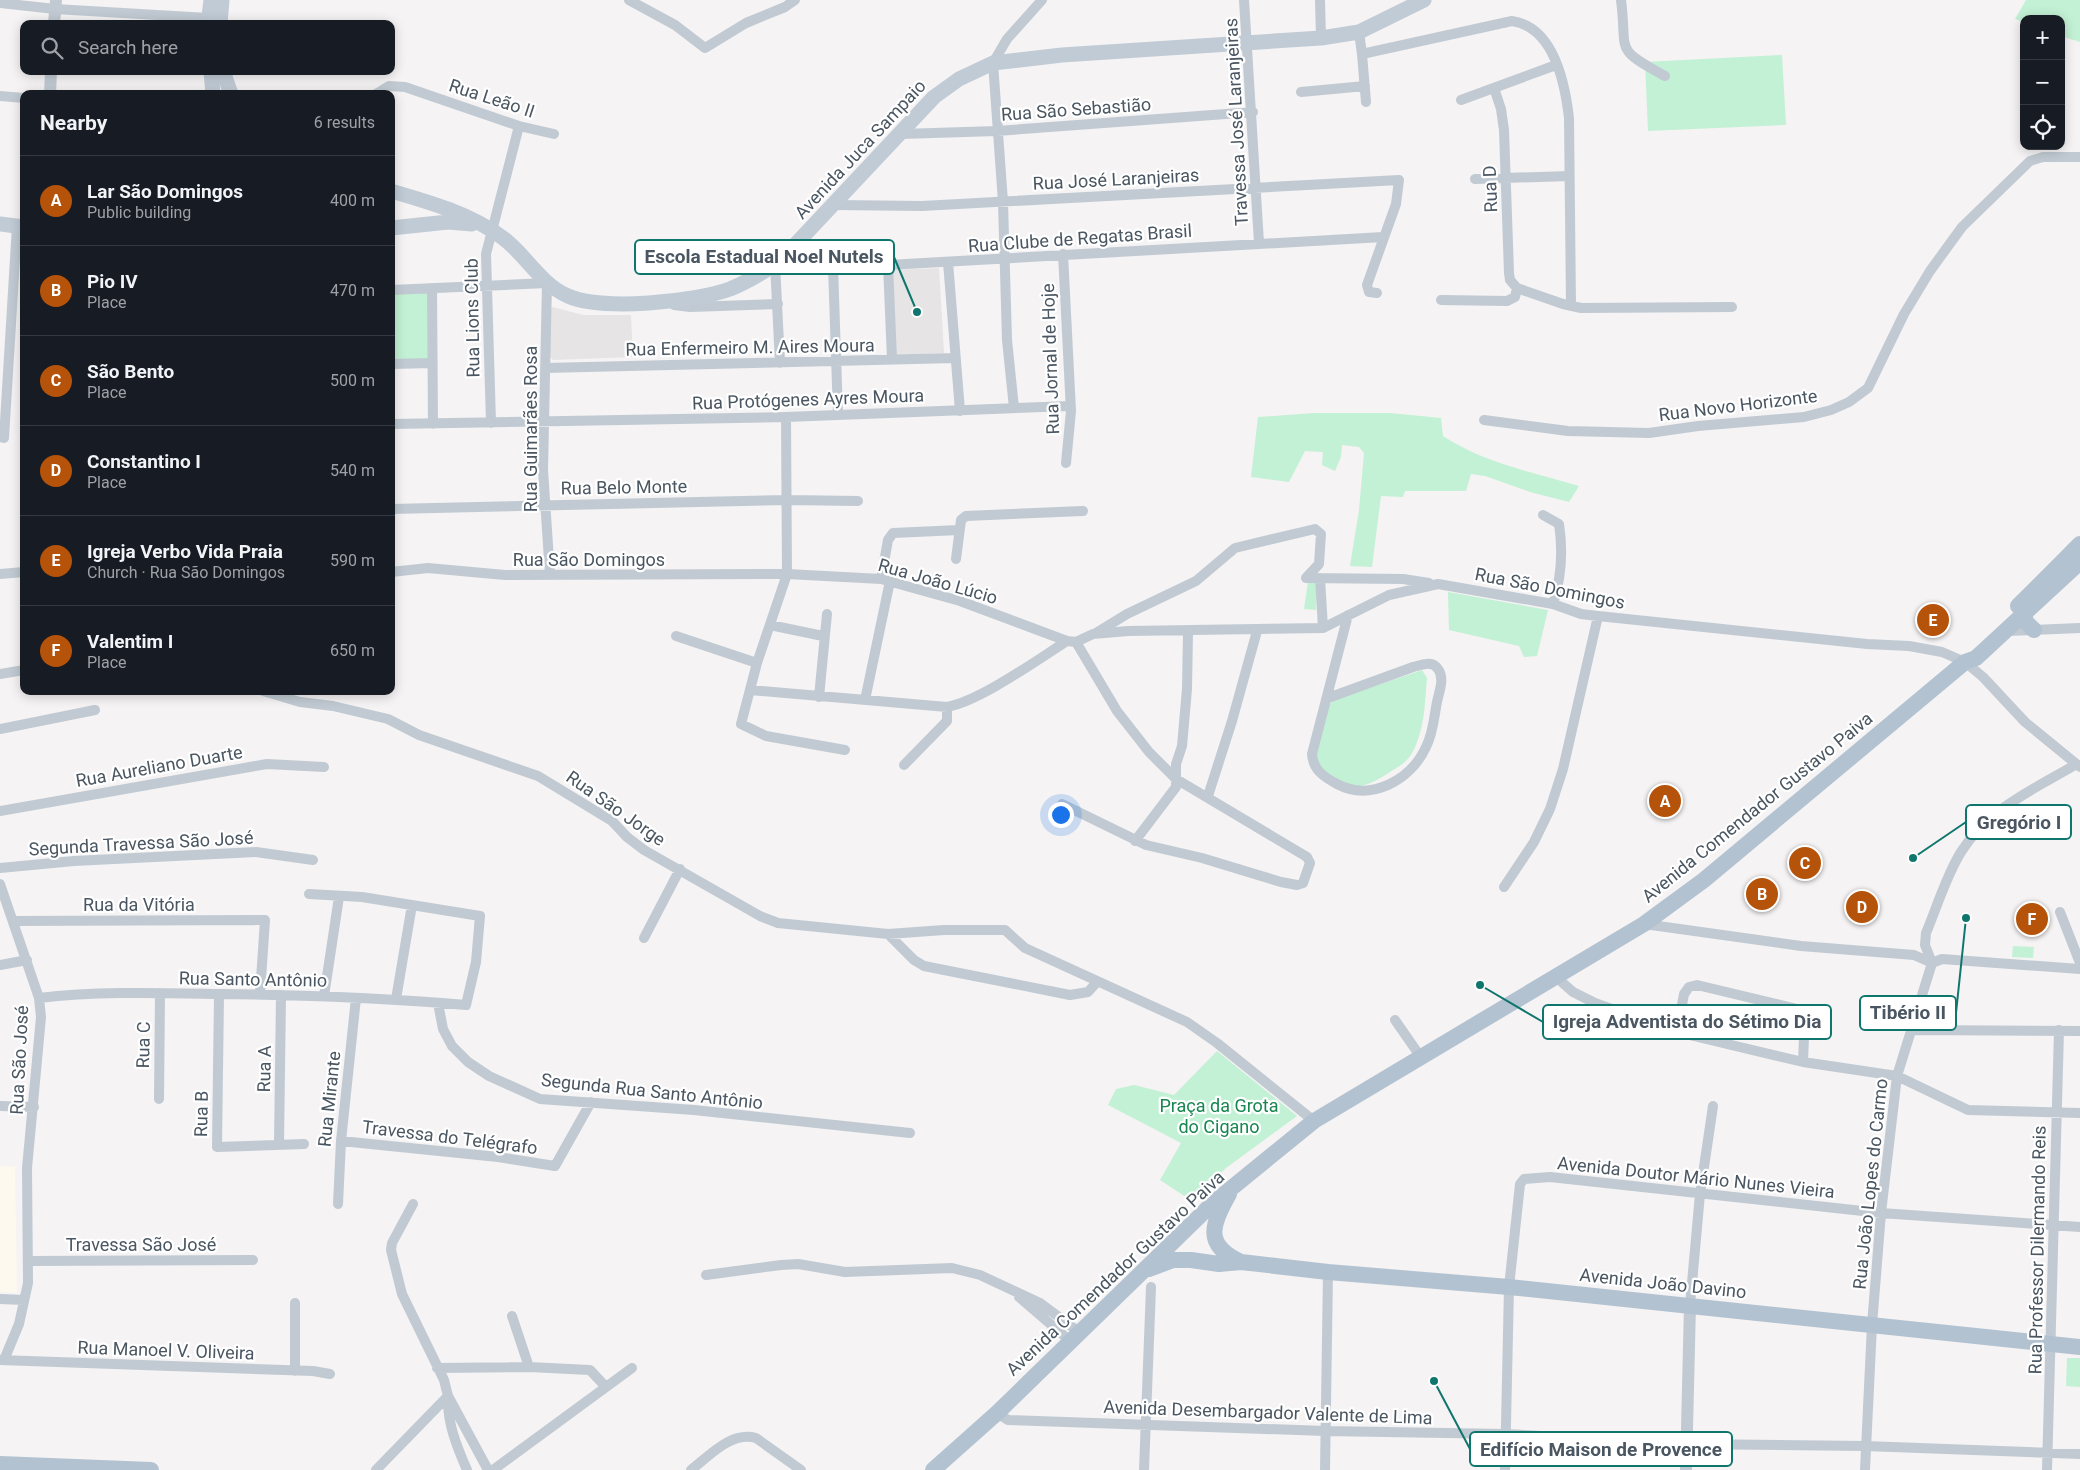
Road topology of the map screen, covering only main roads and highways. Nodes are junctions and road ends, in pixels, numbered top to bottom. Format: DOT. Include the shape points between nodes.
graph roads {
  1 [pos="211,0"];
  2 [pos="222,0"];
  3 [pos="1424,0"];
  4 [pos="212,20"];
  5 [pos="213,20"];
  6 [pos="211,75"];
  7 [pos="224,75"];
  8 [pos="213,90"];
  9 [pos="230,90"];
  10 [pos="395,192"];
  11 [pos="416,198"];
  12 [pos="0,224"];
  13 [pos="413,226"];
  14 [pos="20,227"];
  15 [pos="486,227"];
  16 [pos="395,228"];
  17 [pos="2080,544"];
  18 [pos="2080,562"];
  19 [pos="2024,608"];
  20 [pos="2034,630"];
  21 [pos="1965,662"];
  22 [pos="1231,1190"];
  23 [pos="1241,1262"];
  24 [pos="1145,1270"];
  25 [pos="2080,1347"];
  26 [pos="0,1455"];
  27 [pos="0,1464"];
  28 [pos="82,1468"];
  29 [pos="151,1470"];
  30 [pos="933,1470"];
  1 -- 4 [label="main road"];
  2 -- 5 [label="main road"];
  3 -- 15 [label="main road, Avenida Juca Sampaio" via="1359,32 1322,38 1062,55 993,63 945,88 777,263 753,278 711,294 619,304 582,300 547,282 523,256"];
  6 -- 8 [label="main road"];
  7 -- 9 [label="main road"];
  10 -- 11 [label="main road, Avenida Juca Sampaio"];
  11 -- 13 [label="main road" via="420,212"];
  11 -- 15 [label="main road, Avenida Juca Sampaio"];
  12 -- 14 [label="main road"];
  13 -- 15 [label="main road" via="448,222"];
  13 -- 16 [label="main road"];
  17 -- 19 [label="main road, Avenida Comendador Gustavo Paiva"];
  18 -- 19 [label="main road, Avenida Comendador Gustavo Paiva"];
  19 -- 20 [label="main road" via="2029,628"];
  19 -- 21 [label="main road, Avenida Comendador Gustavo Paiva" via="1969,651"];
  19 -- 21 [label="main road, Avenida Comendador Gustavo Paiva" via="2007,632 1976,658"];
  21 -- 22 [label="main road, Avenida Comendador Gustavo Paiva" via="1704,880 1644,924 1314,1121"];
  22 -- 23 [label="main road, Avenida João Davino" via="1215,1221 1214,1239 1225,1254"];
  22 -- 24 [label="main road, Avenida Comendador Gustavo Paiva" via="1212,1204"];
  23 -- 24 [label="main road, Avenida João Davino" via="1219,1264 1173,1260"];
  23 -- 25 [label="main road, Avenida João Davino"];
  24 -- 30 [label="main road, Avenida Comendador Gustavo Paiva"];
  26 -- 28 [label="main road" via="42,1459"];
  27 -- 28 [label="main road"];
  28 -- 29 [label="main road"];
}
